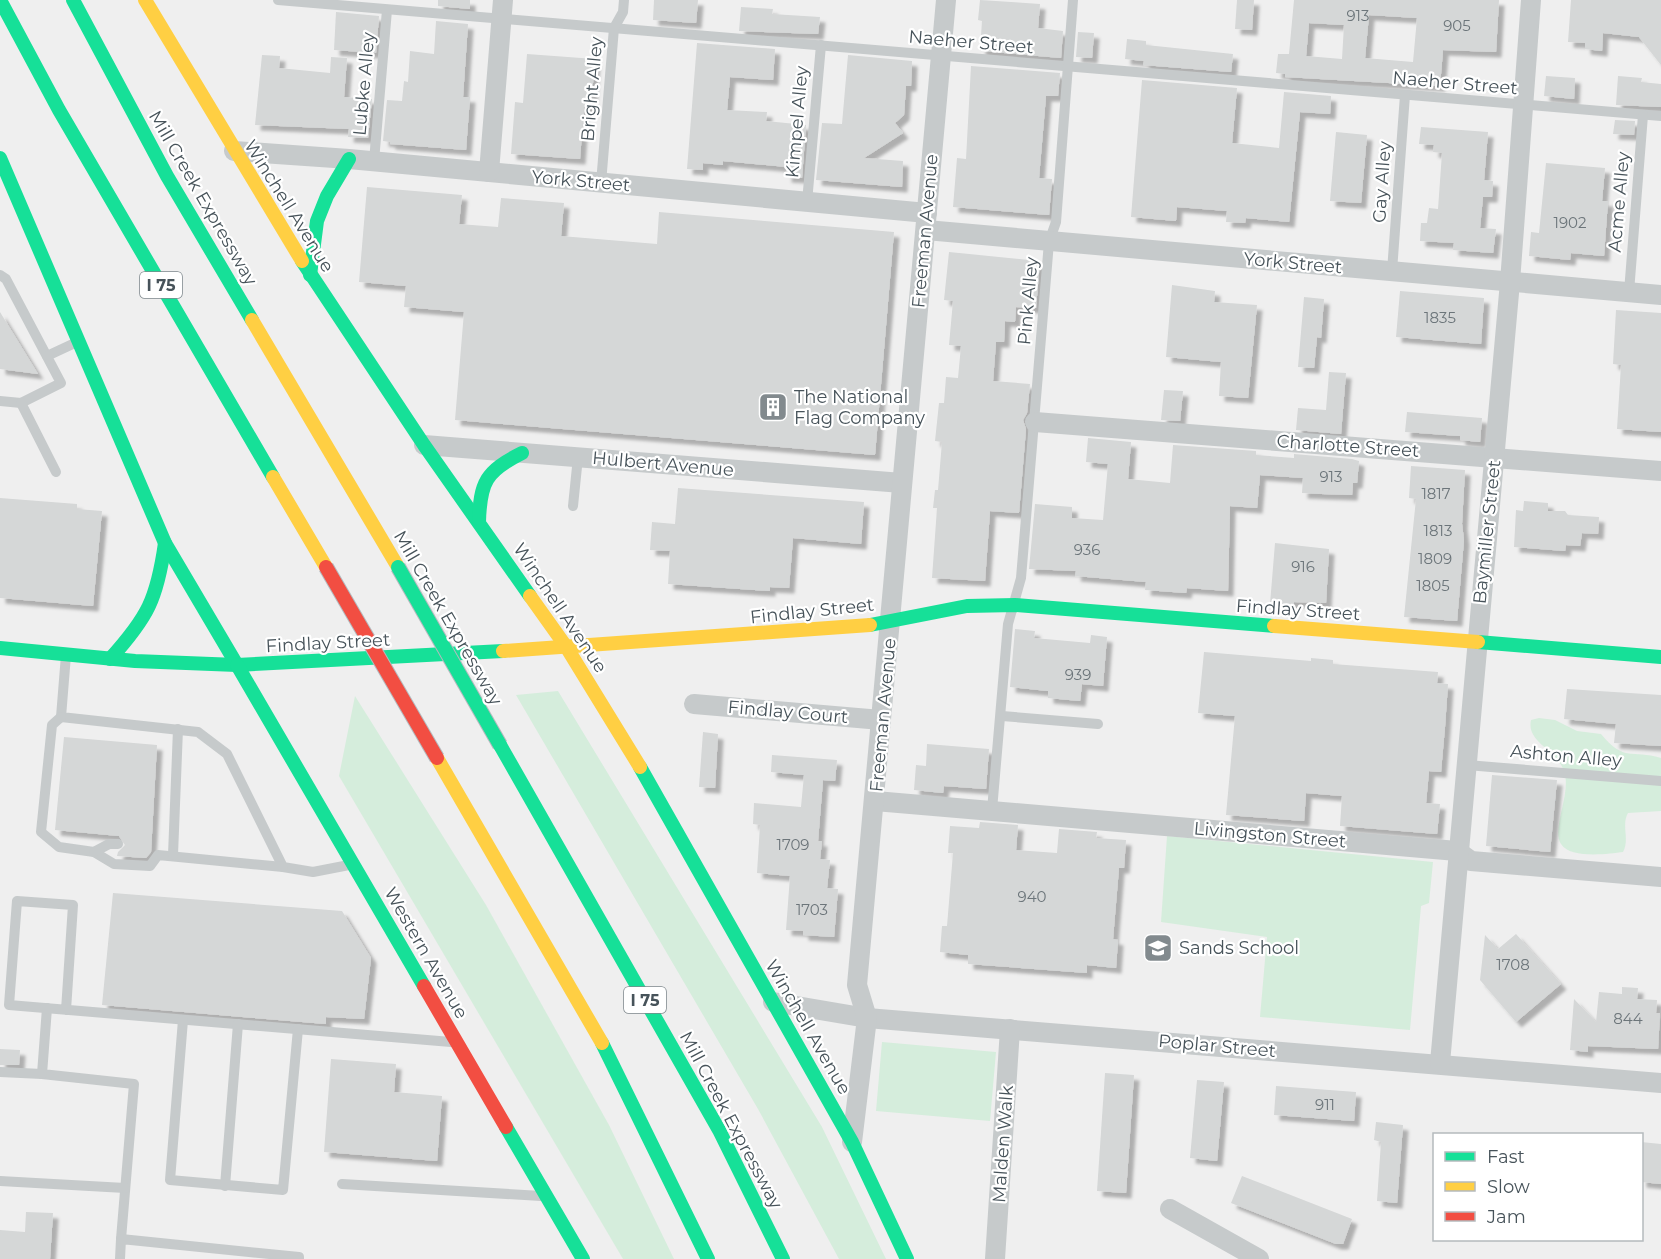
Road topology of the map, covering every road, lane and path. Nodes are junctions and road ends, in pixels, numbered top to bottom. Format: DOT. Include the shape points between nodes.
graph roads {
  1 [pos="0,0"];
  2 [pos="73,0"];
  3 [pos="145,0"];
  4 [pos="278,0"];
  5 [pos="624,0"];
  6 [pos="946,0"];
  7 [pos="1073,0"];
  8 [pos="1531,0"];
  9 [pos="387,10"];
  10 [pos="503,10"];
  11 [pos="614,28"];
  12 [pos="821,45"];
  13 [pos="941,55"];
  14 [pos="1067,67"];
  15 [pos="1406,95"];
  16 [pos="1524,105"];
  17 [pos="1643,115"];
  18 [pos="1661,116"];
  19 [pos="234,151"];
  20 [pos="0,158"];
  21 [pos="349,159"];
  22 [pos="374,161"];
  23 [pos="489,172"];
  24 [pos="601,183"];
  25 [pos="807,202"];
  26 [pos="926,222"];
  27 [pos="1049,242"];
  28 [pos="1392,271"];
  29 [pos="0,275"];
  30 [pos="310,275"];
  31 [pos="1510,282"];
  32 [pos="1629,292"];
  33 [pos="1661,295"];
  34 [pos="77,342"];
  35 [pos="47,356"];
  36 [pos="0,401"];
  37 [pos="21,403"];
  38 [pos="1035,422"];
  39 [pos="424,445"];
  40 [pos="522,453"];
  41 [pos="578,457"];
  42 [pos="1494,458"];
  43 [pos="1661,471"];
  44 [pos="56,472"];
  45 [pos="902,483"];
  46 [pos="573,506"];
  47 [pos="478,522"];
  48 [pos="165,543"];
  49 [pos="1015,605"];
  50 [pos="891,620"];
  51 [pos="1476,642"];
  52 [pos="0,648"];
  53 [pos="567,648"];
  54 [pos="66,655"];
  55 [pos="1661,657"];
  56 [pos="110,659"];
  57 [pos="237,665"];
  58 [pos="694,704"];
  59 [pos="1002,716"];
  60 [pos="61,717"];
  61 [pos="881,720"];
  62 [pos="1098,723"];
  63 [pos="178,729"];
  64 [pos="1467,765"];
  65 [pos="1661,781"];
  66 [pos="875,801"];
  67 [pos="992,810"];
  68 [pos="118,844"];
  69 [pos="1457,850"];
  70 [pos="94,852"];
  71 [pos="172,855"];
  72 [pos="353,864"];
  73 [pos="283,867"];
  74 [pos="1661,877"];
  75 [pos="773,1002"];
  76 [pos="47,1008"];
  77 [pos="66,1010"];
  78 [pos="867,1018"];
  79 [pos="183,1020"];
  80 [pos="238,1024"];
  81 [pos="298,1029"];
  82 [pos="1010,1029"];
  83 [pos="457,1042"];
  84 [pos="1440,1063"];
  85 [pos="0,1072"];
  86 [pos="42,1074"];
  87 [pos="1661,1083"];
  88 [pos="852,1142"];
  89 [pos="0,1180"];
  90 [pos="342,1184"];
  91 [pos="225,1186"];
  92 [pos="126,1188"];
  93 [pos="547,1197"];
  94 [pos="1170,1209"];
  95 [pos="122,1239"];
  96 [pos="120,1259"];
  97 [pos="299,1259"];
  98 [pos="583,1259"];
  99 [pos="708,1259"];
  100 [pos="783,1259"];
  101 [pos="907,1259"];
  102 [pos="995,1259"];
  103 [pos="1260,1259"];
  1 -- 99 [label="main road, I 75, bridge" via="65,121 615,1066"];
  2 -- 100 [label="main road, Mill Creek Expressway / I 75, bridge" via="167,176 398,567 719,1130"];
  3 -- 19 [label="main road, Winchell Avenue"];
  4 -- 9 [label="lane, Naeher Street"];
  5 -- 11 [label="lane, Bright Alley" via="623,12"];
  6 -- 13 [label="street, Freeman Avenue"];
  7 -- 14 [label="lane, Pink Alley"];
  8 -- 16 [label="street, Baymiller Street"];
  9 -- 10 [label="lane, Naeher Street"];
  9 -- 22 [label="lane, Lubke Alley"];
  10 -- 11 [label="lane, Naeher Street"];
  10 -- 23 [label="street"];
  11 -- 12 [label="lane, Naeher Street"];
  11 -- 24 [label="lane, Bright Alley"];
  12 -- 13 [label="lane, Naeher Street"];
  12 -- 25 [label="lane, Kimpel Alley"];
  13 -- 14 [label="lane, Naeher Street"];
  13 -- 26 [label="street, Freeman Avenue"];
  14 -- 15 [label="lane, Naeher Street"];
  14 -- 27 [label="lane, Pink Alley" via="1056,222"];
  15 -- 16 [label="lane, Naeher Street"];
  15 -- 28 [label="lane, Gay Alley"];
  16 -- 17 [label="lane, Naeher Street"];
  16 -- 31 [label="street, Baymiller Street"];
  17 -- 18 [label="lane, Naeher Street"];
  17 -- 32 [label="lane, Acme Alley"];
  19 -- 21 [label="street, York Street"];
  19 -- 30 [label="main road, Winchell Avenue"];
  20 -- 34 [label="main road, Western Avenue"];
  21 -- 22 [label="street, York Street"];
  21 -- 30 [label="main road" via="317,221"];
  22 -- 23 [label="street, York Street"];
  23 -- 24 [label="street, York Street"];
  24 -- 25 [label="street, York Street"];
  25 -- 26 [label="street, York Street"];
  26 -- 27 [label="street, York Street"];
  26 -- 45 [label="street, Freeman Avenue"];
  27 -- 28 [label="street, York Street"];
  27 -- 38 [label="lane, Pink Alley"];
  28 -- 31 [label="street, York Street"];
  29 -- 35 [label="lane" via="6,279"];
  30 -- 39 [label="main road, Winchell Avenue"];
  31 -- 32 [label="street, York Street"];
  31 -- 42 [label="street, Baymiller Street"];
  32 -- 33 [label="street, York Street"];
  34 -- 35 [label="lane"];
  34 -- 48 [label="main road, Western Avenue"];
  35 -- 37 [label="lane" via="61,383"];
  36 -- 37 [label="lane"];
  37 -- 44 [label="lane"];
  38 -- 42 [label="street, Charlotte Street"];
  38 -- 49 [label="lane, Pink Alley" via="1021,578"];
  39 -- 40 [label="street, Hulbert Avenue"];
  39 -- 47 [label="main road, Winchell Avenue"];
  40 -- 41 [label="street, Hulbert Avenue"];
  40 -- 47 [label="main road" via="486,475 479,491"];
  41 -- 45 [label="street, Hulbert Avenue"];
  41 -- 46 [label="lane"];
  42 -- 43 [label="street, Charlotte Street"];
  42 -- 51 [label="street, Baymiller Street"];
  45 -- 50 [label="street, Freeman Avenue"];
  47 -- 53 [label="main road, Winchell Avenue"];
  48 -- 56 [label="main road" via="159,591 152,608"];
  48 -- 57 [label="main road, Western Avenue"];
  49 -- 50 [label="main road, Findlay Street" via="967,606"];
  49 -- 51 [label="main road, Findlay Street"];
  49 -- 59 [label="lane, Pink Alley" via="1008,624"];
  50 -- 53 [label="main road, Findlay Street" via="857,628"];
  50 -- 61 [label="street, Freeman Avenue"];
  51 -- 55 [label="main road, Findlay Street"];
  51 -- 64 [label="street, Baymiller Street"];
  52 -- 54 [label="main road, Findlay Street"];
  53 -- 57 [label="main road, Findlay Street"];
  53 -- 75 [label="main road, Winchell Avenue" via="627,745"];
  54 -- 56 [label="main road, Findlay Street"];
  54 -- 60 [label="lane"];
  56 -- 57 [label="main road, Findlay Street"];
  57 -- 72 [label="main road, Western Avenue"];
  58 -- 61 [label="street, Findlay Court"];
  59 -- 62 [label="lane"];
  59 -- 67 [label="lane, Pink Alley"];
  60 -- 63 [label="lane"];
  60 -- 70 [label="lane" via="52,725 40,832 59,847"];
  61 -- 66 [label="street, Freeman Avenue"];
  63 -- 71 [label="lane"];
  63 -- 73 [label="lane" via="198,732 227,754"];
  64 -- 65 [label="lane, Ashton Alley"];
  64 -- 69 [label="street, Baymiller Street"];
  66 -- 67 [label="street, Livingston Street"];
  66 -- 78 [label="street, Freeman Avenue" via="857,985"];
  67 -- 69 [label="street, Livingston Street"];
  68 -- 70 [label="lane"];
  69 -- 74 [label="street, Livingston Street" via="1471,861"];
  69 -- 84 [label="street, Baymiller Street"];
  70 -- 71 [label="lane" via="114,864 150,866 155,850"];
  71 -- 73 [label="lane"];
  72 -- 73 [label="lane" via="313,872"];
  72 -- 83 [label="main road, Western Avenue"];
  75 -- 78 [label="street, Poplar Street"];
  75 -- 88 [label="main road, Winchell Avenue"];
  76 -- 77 [label="lane"];
  76 -- 77 [label="lane" via="9,1005 17,901 72,905"];
  76 -- 86 [label="lane"];
  77 -- 79 [label="lane"];
  78 -- 82 [label="street, Poplar Street"];
  78 -- 88 [label="street, Freeman Avenue"];
  79 -- 80 [label="lane"];
  79 -- 91 [label="lane" via="170,1180"];
  80 -- 81 [label="lane"];
  80 -- 91 [label="lane"];
  81 -- 83 [label="lane"];
  81 -- 91 [label="lane" via="283,1190"];
  82 -- 84 [label="street, Poplar Street"];
  82 -- 102 [label="street, Malden Walk"];
  83 -- 93 [label="main road, Western Avenue"];
  84 -- 87 [label="street, Poplar Street"];
  85 -- 86 [label="lane"];
  86 -- 92 [label="lane" via="134,1084"];
  88 -- 101 [label="main road, Winchell Avenue"];
  89 -- 92 [label="lane"];
  90 -- 93 [label="lane"];
  92 -- 95 [label="lane"];
  93 -- 98 [label="main road, Western Avenue"];
  94 -- 103 [label="street"];
  95 -- 96 [label="lane"];
  95 -- 97 [label="lane"];
}
